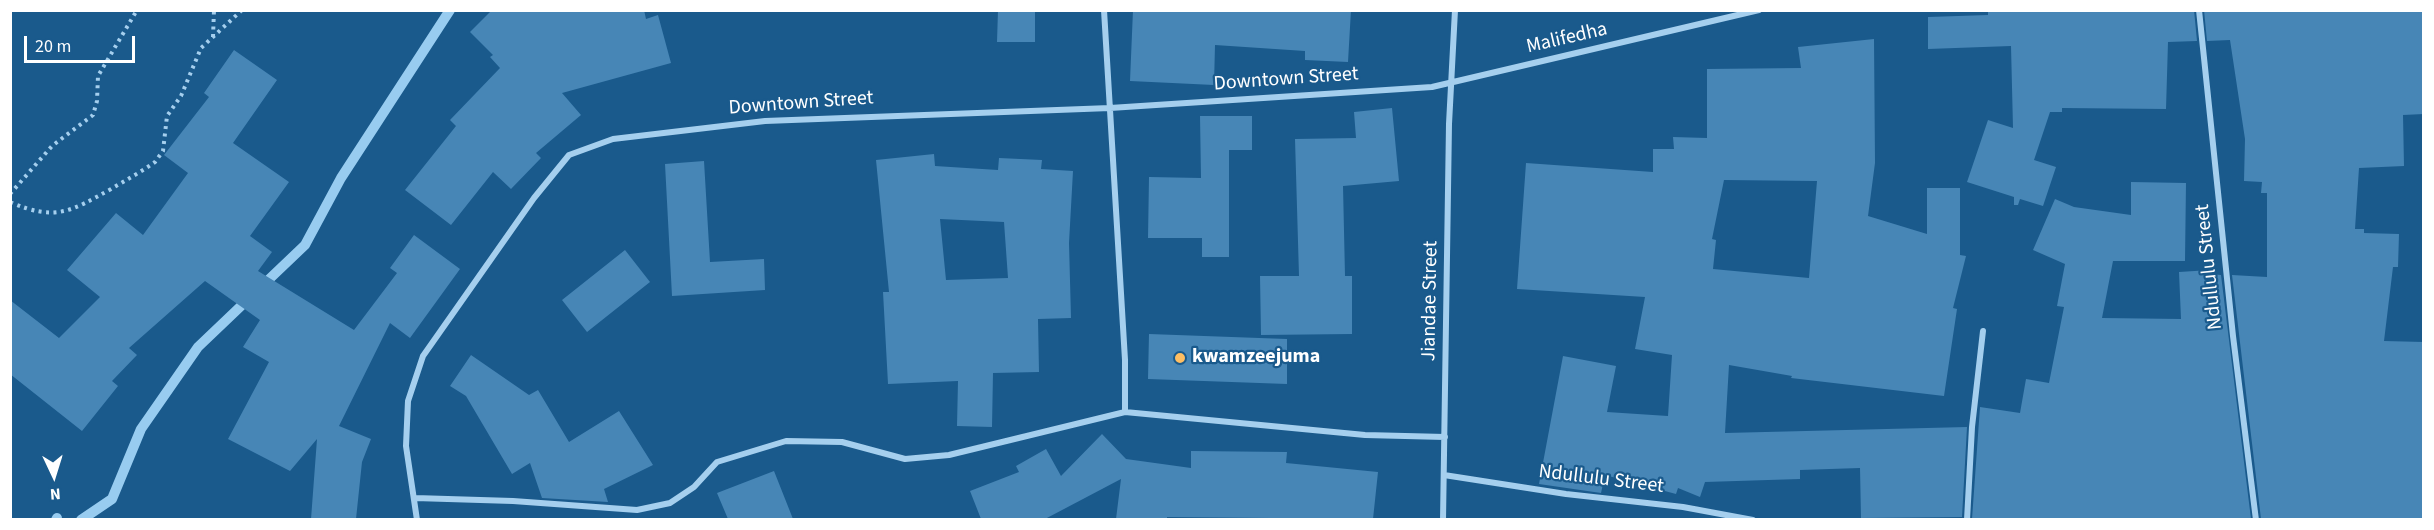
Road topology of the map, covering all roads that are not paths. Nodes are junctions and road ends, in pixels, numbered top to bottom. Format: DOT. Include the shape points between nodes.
graph roads {
  1 [pos="1104,10"];
  2 [pos="1455,10"];
  3 [pos="1759,10"];
  4 [pos="2199,10"];
  5 [pos="1452,83"];
  6 [pos="1110,108"];
  7 [pos="1983,331"];
  8 [pos="1125,412"];
  9 [pos="1446,437"];
  10 [pos="1444,475"];
  11 [pos="415,498"];
  12 [pos="417,519"];
  13 [pos="1443,519"];
  14 [pos="1754,519"];
  15 [pos="1967,519"];
  16 [pos="2256,519"];
  1 -- 6 [label="street"];
  2 -- 5 [label="street, Jiandae Street"];
  3 -- 5 [label="street, Malifedha"];
  4 -- 16 [label="street, Ndullulu Street"];
  5 -- 6 [label="street, Downtown Street"];
  5 -- 9 [label="street, Jiandae Street"];
  6 -- 8 [label="street"];
  6 -- 11 [label="street, Downtown Street" via="765,121 613,140 569,155 534,198 423,356 408,401 406,446"];
  7 -- 15 [label="street"];
  8 -- 9 [label="street" via="1365,435"];
  8 -- 11 [label="street" via="949,455 905,459 842,442 786,441 717,462 694,487 670,503 637,510"];
  9 -- 10 [label="street, Jiandae Street"];
  10 -- 13 [label="street, Jiandae Street"];
  10 -- 14 [label="street, Ndullulu Street"];
  11 -- 12 [label="street, Downtown Street"];
}
